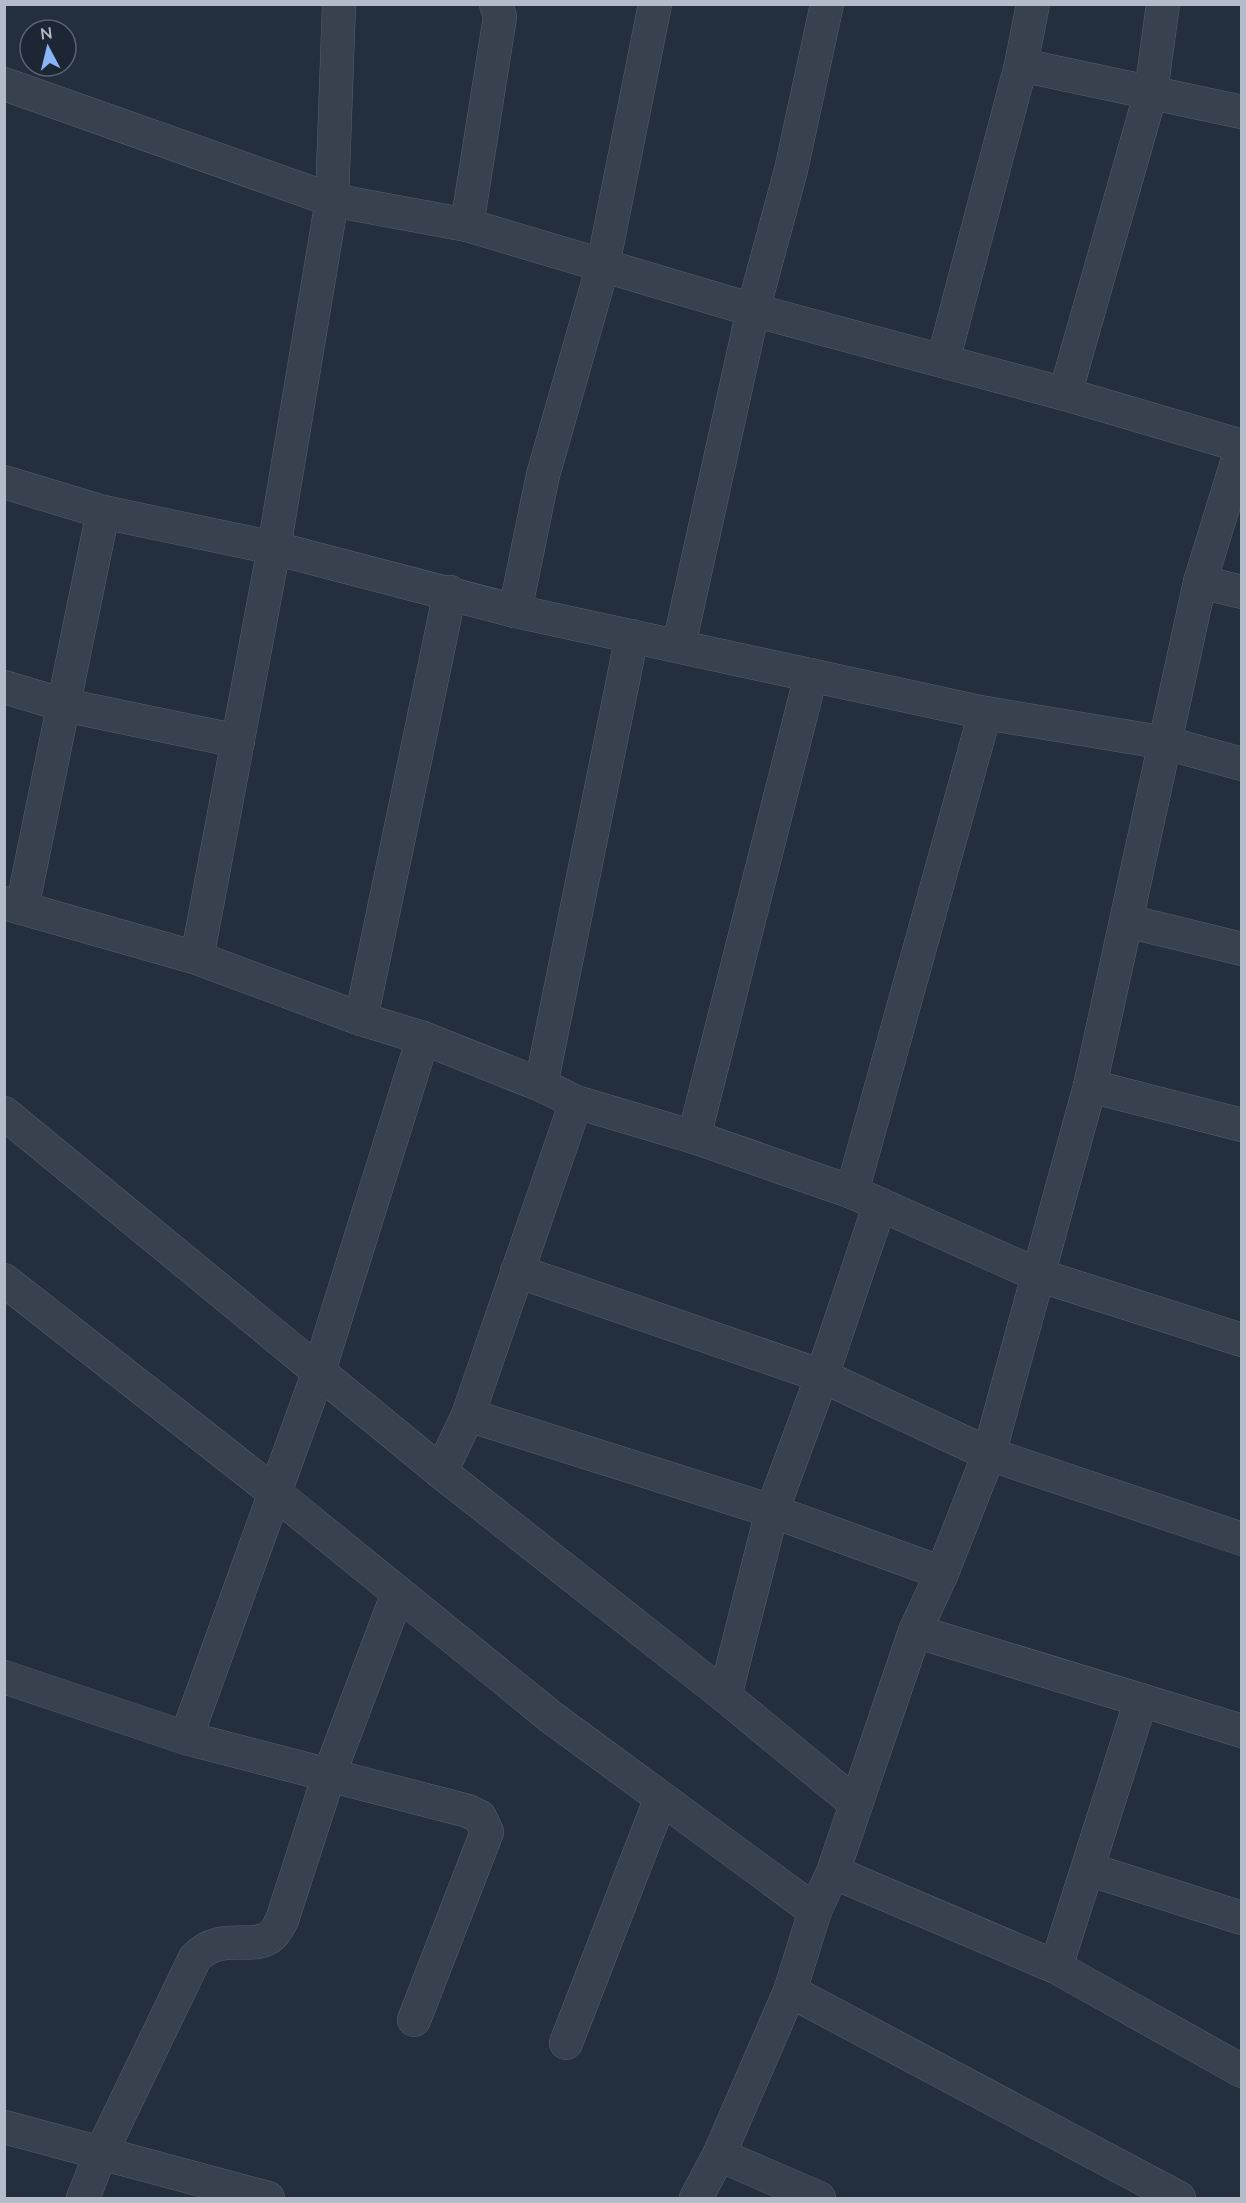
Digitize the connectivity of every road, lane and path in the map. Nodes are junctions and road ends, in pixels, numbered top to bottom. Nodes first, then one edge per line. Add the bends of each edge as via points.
1 (339, 4) edge
2 (496, 4) edge
3 (656, 4) edge
4 (827, 4) edge
5 (1033, 4) edge
6 (1163, 4) edge
7 (1021, 65) junction
8 (4, 84) edge
9 (1150, 92) junction
10 (1242, 112) edge
11 (332, 200) junction
12 (467, 225) junction
13 (603, 265) junction
14 (753, 310) junction
15 (943, 361) junction
16 (1065, 394) junction
17 (1242, 446) edge
18 (4, 482) edge
19 (103, 512) junction
20 (274, 548) junction
21 (1200, 582) junction
22 (450, 592) junction
23 (1242, 592) edge
24 (515, 611) junction
25 (632, 636) junction
26 (679, 645) junction
27 (811, 675) junction
28 (4, 687) edge
29 (64, 705) junction
30 (985, 713) junction
31 (237, 741) junction
32 (1166, 743) junction
33 (1242, 764) edge
34 (13, 906) edge
35 (1127, 921) junction
36 (1242, 949) edge
37 (196, 958) junction
38 (361, 1019) junction
39 (423, 1038) junction
40 (541, 1085) junction
41 (1090, 1086) junction
42 (576, 1102) junction
43 (4, 1113) edge
44 (1242, 1125) edge
45 (694, 1137) junction
46 (866, 1198) junction
47 (517, 1271) junction
48 (1038, 1275) junction
49 (4, 1280) edge
50 (1242, 1340) edge
51 (319, 1371) junction
52 (822, 1376) junction
53 (468, 1415) junction
54 (989, 1454) junction
55 (441, 1472) junction
56 (274, 1492) junction
57 (772, 1511) junction
58 (1242, 1539) edge
59 (942, 1573) junction
60 (398, 1593) junction
61 (915, 1631) junction
62 (4, 1677) edge
63 (724, 1696) junction
64 (1141, 1700) junction
65 (1242, 1731) edge
66 (186, 1738) junction
67 (329, 1775) junction
68 (661, 1798) junction
69 (856, 1804) junction
70 (1088, 1869) junction
71 (833, 1872) junction
72 (815, 1911) junction
73 (1242, 1918) edge
74 (1056, 1967) junction
75 (790, 1991) junction
76 (414, 2020) dead end
77 (566, 2043) dead end
78 (1242, 2071) edge
79 (4, 2127) edge
80 (102, 2154) junction
81 (719, 2155) junction
82 (83, 2199) edge
83 (268, 2199) edge
84 (696, 2199) edge
85 (819, 2199) edge
86 (1179, 2199) edge

1 - 11 street
2 - 12 street via 500,17
3 - 13 street
4 - 14 street via 791,170
5 - 7 street
6 - 9 street
7 - 9 street
7 - 15 street
8 - 11 street
9 - 10 street
9 - 16 street
11 - 12 street
11 - 20 street
12 - 13 street
13 - 14 street
13 - 24 street via 543,475
14 - 15 street
14 - 26 street
15 - 16 street
16 - 17 street
17 - 21 street
18 - 19 street
19 - 20 street
19 - 29 street
20 - 22 street
20 - 31 street
21 - 23 street
21 - 32 street
22 - 24 street
22 - 38 street
24 - 25 street
25 - 26 street
25 - 40 street
26 - 27 street
27 - 30 street
27 - 45 street
28 - 29 street
29 - 31 street
29 - 34 street
30 - 32 street
30 - 46 street
31 - 37 street
32 - 33 street
32 - 35 street
34 - 37 street
35 - 36 street
35 - 41 street
37 - 38 street
38 - 39 street
39 - 40 street
39 - 51 street
40 - 42 street
41 - 44 street
41 - 48 street
42 - 45 street
42 - 47 street
43 - 51 street
45 - 46 street
46 - 48 street
46 - 52 street
47 - 52 street
47 - 53 street
48 - 50 street
48 - 54 street
49 - 56 street
51 - 55 street
51 - 56 street
52 - 54 street
52 - 57 street
53 - 55 street
53 - 57 street
54 - 58 street
54 - 59 street
55 - 63 street
56 - 60 street
56 - 66 street
57 - 59 street
57 - 63 street
59 - 61 street
60 - 67 street
60 - 68 street via 551,1717
61 - 64 street
61 - 69 street
62 - 66 street
63 - 69 street
64 - 65 street
64 - 70 street
66 - 67 street
67 - 76 street via 468,1811 480,1817 487,1832
67 - 80 street via 282,1920 271,1937 258,1942 216,1943 195,1958
68 - 72 street
68 - 77 street
69 - 71 street
70 - 73 street
70 - 74 street
71 - 72 street
71 - 74 street
72 - 75 street
74 - 78 street
75 - 81 street
75 - 86 street
79 - 80 street
80 - 82 street
80 - 83 street
81 - 84 street
81 - 85 street

